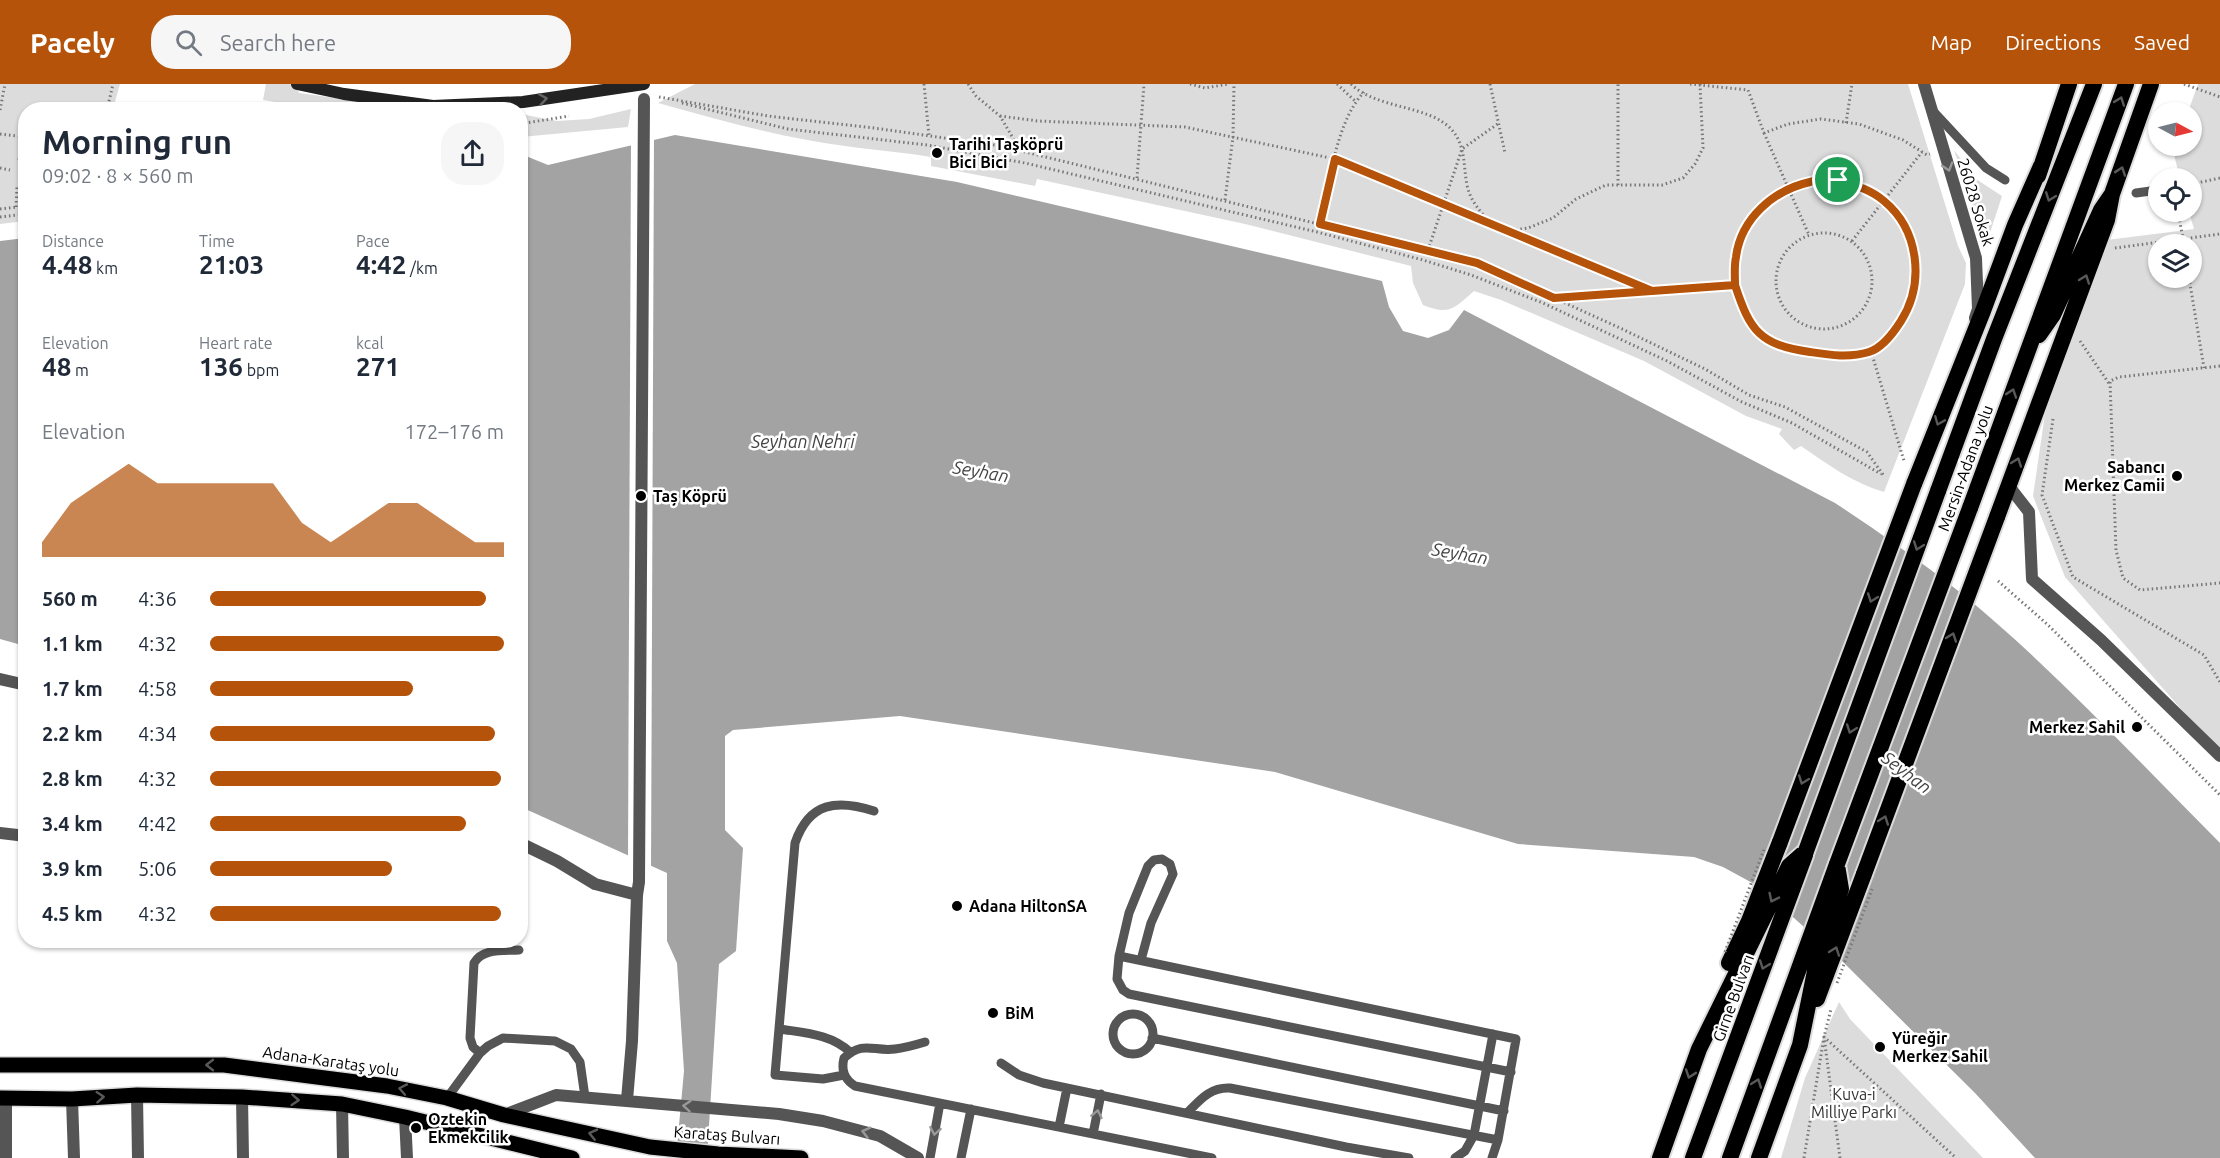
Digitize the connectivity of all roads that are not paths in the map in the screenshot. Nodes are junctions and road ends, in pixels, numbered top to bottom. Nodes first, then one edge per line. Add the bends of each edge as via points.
1 (297, 84) edge
2 (644, 84) edge
3 (1924, 84) edge
4 (2069, 84) edge
5 (2094, 84) edge
6 (2126, 84) edge
7 (2151, 84) edge
8 (403, 102) edge
9 (523, 102) edge
10 (643, 104) dead end
11 (1932, 111) junction
12 (2041, 165) junction
13 (2005, 180) dead end
14 (2148, 192) edge
15 (2112, 194) junction
16 (2136, 194) dead end
17 (1994, 339) junction
18 (2026, 352) junction
19 (1961, 367) junction
20 (2008, 485) junction
21 (0, 679) edge
22 (18, 683) edge
23 (2220, 756) edge
24 (874, 812) dead end
25 (0, 833) edge
26 (18, 835) edge
27 (528, 847) edge
28 (1806, 851) junction
29 (542, 854) junction
30 (528, 855) edge
31 (1837, 864) junction
32 (638, 888) junction
33 (519, 950) dead end
34 (1119, 956) junction
35 (1141, 960) junction
36 (780, 1029) junction
37 (1493, 1034) junction
38 (1152, 1038) junction
39 (925, 1042) dead end
40 (1800, 1045) junction
41 (1699, 1049) junction
42 (850, 1052) junction
43 (480, 1053) junction
44 (1001, 1063) dead end
45 (0, 1065) edge
46 (1487, 1067) junction
47 (1511, 1072) junction
48 (844, 1075) junction
49 (1067, 1088) junction
50 (1101, 1094) junction
51 (136, 1095) junction
52 (242, 1097) junction
53 (585, 1097) junction
54 (3, 1098) edge
55 (447, 1098) junction
56 (72, 1099) junction
57 (627, 1100) junction
58 (940, 1103) junction
59 (342, 1104) junction
60 (1480, 1106) junction
61 (971, 1109) junction
62 (1504, 1111) junction
63 (1187, 1113) junction
64 (504, 1114) junction
65 (405, 1117) junction
66 (1059, 1127) junction
67 (1093, 1134) junction
68 (1474, 1135) junction
69 (1498, 1140) junction
70 (1667, 1142) junction
71 (650, 1147) joint
72 (1761, 1153) edge
73 (6, 1158) edge
74 (74, 1158) edge
75 (138, 1158) edge
76 (243, 1158) edge
77 (343, 1158) edge
78 (407, 1158) edge
79 (572, 1158) edge
80 (801, 1158) edge
81 (918, 1158) edge
82 (930, 1158) edge
83 (961, 1158) edge
84 (1212, 1158) edge
85 (1409, 1158) edge
86 (1455, 1158) edge
87 (1492, 1158) edge
88 (1654, 1158) edge
89 (1660, 1158) edge
90 (1693, 1158) edge
91 (1730, 1158) edge

1 -> 8 main road
9 -> 2 main road
3 - 11 street, 26028 Sokak
4 - 12 highway
5 -> 17 highway, Mersin-Adana yolu
18 -> 6 highway, Mersin-Adana yolu
15 -> 7 highway
10 - 32 street
11 - 13 lane via 1986,168
11 -> 19 street, 26028 Sokak via 1976,258 1978,309
12 - 17 highway via 2025,229 2000,300
12 - 19 highway
14 - 16 lane
15 - 18 highway via 2053,315
20 -> 15 highway via 2107,220
17 -> 28 highway, Mersin-Adana yolu, bridge
31 -> 18 highway, Mersin-Adana yolu, bridge
19 -> 41 highway, bridge via 1749,921 1718,985
20 - 23 street via 2029,512 2032,579
40 -> 20 highway, bridge
21 - 22 street
24 - 36 lane via 855,805 825,807 809,816 798,832
25 - 26 street
27 - 29 street
28 -> 41 highway via 1789,866
28 -> 90 highway, Girne Bulvarı
29 - 30 street
29 - 32 street via 595,884
31 - 40 highway via 1841,889 1815,966
91 -> 31 highway
32 - 57 street
33 - 43 lane via 486,952 474,963 470,1038
34 - 35 lane
34 - 35 lane via 1129,913 1148,866 1162,859 1170,864 1173,874 1151,923
34 - 46 lane via 1117,979 1130,994
35 - 37 lane
36 - 42 lane via 828,1038
36 - 48 lane via 775,1074 823,1079
37 - 46 lane
37 - 47 lane via 1516,1039
38 - 38 lane via 1146,1049 1135,1054 1123,1053 1114,1044 1114,1025 1124,1016 1136,1015 1147,1020
38 - 60 lane
39 - 42 lane via 893,1050 864,1047
40 - 72 highway
41 -> 70 highway
42 - 48 lane via 844,1058
43 - 53 lane via 503,1038 563,1044 580,1062
43 - 55 lane
44 - 49 lane via 1019,1075
55 -> 45 main road, Adana-Karataş yolu via 387,1086 224,1065
46 - 47 lane
46 - 60 lane
47 - 62 lane
48 - 58 lane via 855,1086
49 - 50 lane
49 - 66 lane
50 - 63 lane
67 -> 50 lane
51 - 52 main road
56 -> 51 main road
51 - 75 street
52 -> 59 main road
52 - 76 street
53 - 57 street
53 - 64 street via 556,1095
54 - 56 main road
54 - 73 street
55 - 64 main road, Adana-Karataş yolu
56 - 74 street
81 -> 57 street via 880,1136 823,1121
58 - 61 lane
58 -> 82 lane
59 - 65 main road
59 - 77 street
60 - 62 lane
60 - 68 lane
61 - 66 lane
61 - 83 lane
62 - 69 lane
63 - 68 lane via 1214,1089 1230,1088
63 - 85 lane
71 -> 64 main road, Adana-Karataş yolu
65 - 78 street
65 - 79 main road
66 - 67 lane
67 - 84 lane
68 - 69 lane
68 - 86 lane via 1465,1151
69 - 87 lane
70 - 88 highway
70 - 89 highway
71 - 80 main road, Karataş Bulvarı

